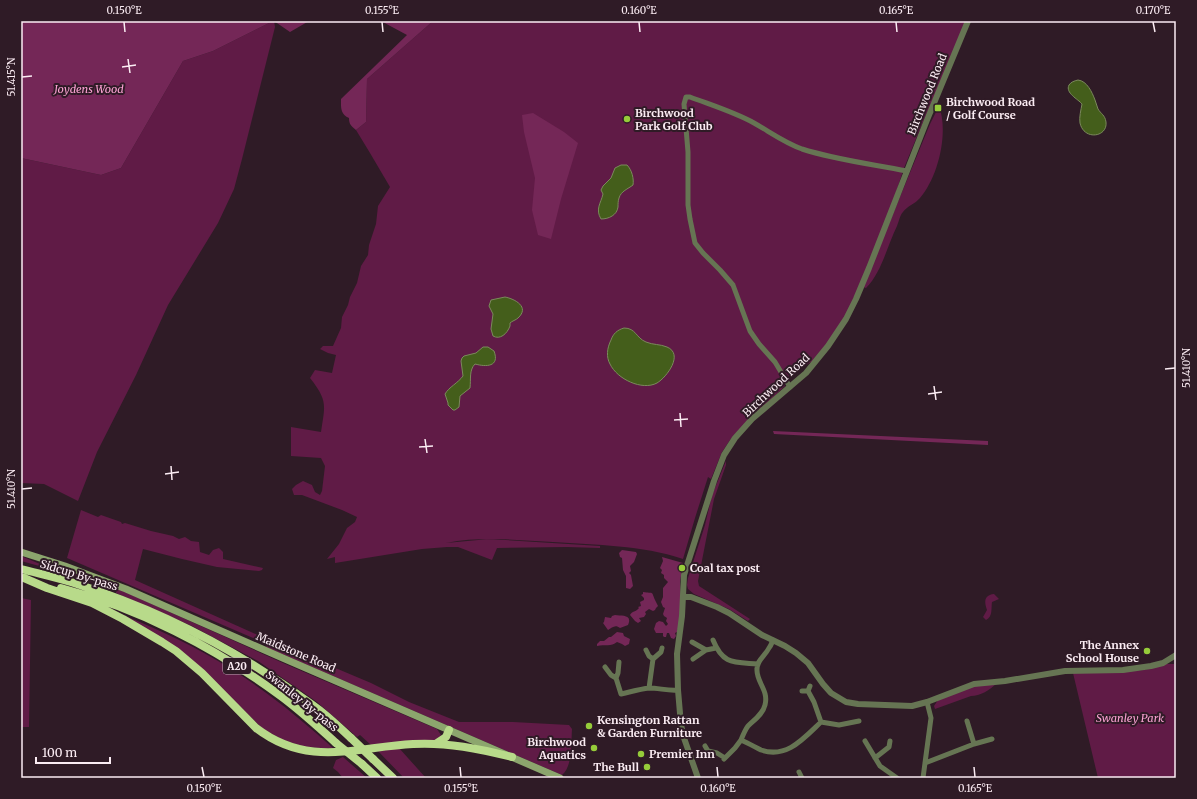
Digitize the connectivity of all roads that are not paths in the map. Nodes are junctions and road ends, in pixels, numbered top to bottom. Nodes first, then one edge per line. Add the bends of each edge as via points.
1 (968, 21) edge
2 (906, 171) junction
3 (790, 387) junction
4 (21, 552) edge
5 (21, 569) edge
6 (22, 578) edge
7 (684, 597) junction
8 (128, 606) junction
9 (713, 640) dead end
10 (773, 640) junction
11 (692, 642) dead end
12 (662, 648) dead end
13 (716, 648) junction
14 (646, 650) dead end
15 (706, 650) junction
16 (1175, 656) edge
17 (653, 659) junction
18 (693, 659) dead end
19 (619, 662) dead end
20 (758, 664) junction
21 (605, 666) dead end
22 (616, 678) junction
23 (649, 688) junction
24 (678, 690) junction
25 (802, 691) dead end
26 (927, 702) junction
27 (967, 721) dead end
28 (821, 722) junction
29 (859, 722) dead end
30 (449, 730) junction
31 (992, 739) dead end
32 (741, 740) junction
33 (890, 741) dead end
34 (865, 742) dead end
35 (437, 743) junction
36 (974, 744) junction
37 (705, 746) dead end
38 (512, 757) junction
39 (875, 758) junction
40 (924, 763) junction
41 (799, 772) dead end
42 (804, 777) edge
43 (377, 778) edge
44 (394, 778) edge
45 (560, 778) edge
46 (698, 778) edge
47 (898, 778) edge
48 (923, 778) edge

1 - 2 street, Birchwood Road
2 - 3 street, Birchwood Road via 869,268 846,319 819,358
2 - 3 street via 866,165 801,149 730,112 686,97 684,104 688,152 688,205 695,243 733,285 750,331 775,362
3 - 7 street, Birchwood Road via 752,419 724,455 687,563
4 - 30 main road, Maidstone Road via 126,589
5 - 8 highway, Sidcup By-pass / A20 via 76,583
6 - 8 highway, Sidcup By-pass / A20
6 - 35 highway, A20 via 92,603 167,645 202,673 256,728 283,744 307,751 333,752
7 - 10 street via 717,607
7 - 24 street, Birchwood Road via 677,654
8 - 43 highway, Swanley By-pass / A20, bridge via 243,670 279,695
8 - 44 highway, Swanley By-pass / A20, bridge via 180,625 255,665 315,707
9 - 13 street
10 - 20 street
10 - 26 street via 791,649 808,663 831,693 846,702 909,706
11 - 15 street
12 - 17 street
13 - 15 street
13 - 20 street via 729,661
14 - 17 street
15 - 18 street
16 - 26 street via 1163,663 1123,670 1065,671 1005,682 974,684
17 - 23 street
19 - 22 street
20 - 32 street via 757,673 766,694 765,707 747,728
21 - 22 street
22 - 23 street via 621,694
23 - 24 street
24 - 46 street, Birchwood Road via 682,732
25 - 28 street via 809,688
26 - 40 street via 932,718
27 - 36 street
28 - 29 street via 839,725
28 - 32 street via 799,743 784,751 762,750
30 - 35 highway via 446,737
30 - 38 main road, Maidstone Road
31 - 36 street
32 - 37 street via 725,758 708,751
33 - 39 street via 889,747
34 - 39 street
35 - 38 highway, A20 via 478,748
36 - 40 street
38 - 45 main road, Maidstone Road
39 - 47 street via 880,766
40 - 48 street
41 - 42 street

